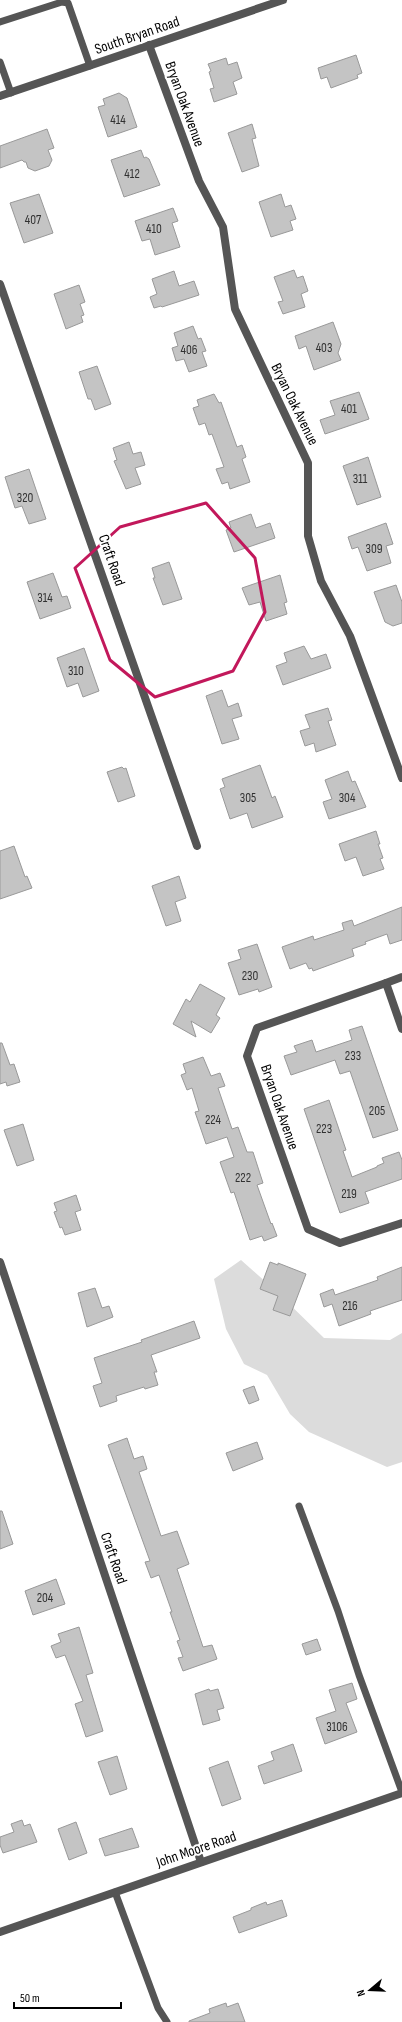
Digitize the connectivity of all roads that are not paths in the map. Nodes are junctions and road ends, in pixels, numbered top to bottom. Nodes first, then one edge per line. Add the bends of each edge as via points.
1 (283, 0) edge
2 (0, 22) edge
3 (149, 46) junction
4 (0, 62) edge
5 (90, 66) junction
6 (11, 93) junction
7 (0, 96) edge
8 (0, 284) edge
9 (402, 778) edge
10 (197, 846) dead end
11 (402, 977) edge
12 (386, 983) junction
13 (402, 1029) edge
14 (402, 1223) edge
15 (0, 1262) edge
16 (299, 1506) dead end
17 (402, 1793) edge
18 (201, 1862) junction
19 (115, 1892) junction
20 (0, 1932) edge
21 (167, 2022) edge

1 - 3 street, South Bryan Road
2 - 5 lane via 62,2 68,3
3 - 5 street, South Bryan Road
3 - 9 street, Bryan Oak Avenue via 199,181 223,227 235,308 308,464 308,536 321,581 350,636
4 - 6 lane
5 - 6 street, South Bryan Road
6 - 7 street, South Bryan Road
8 - 10 street, Craft Road
11 - 12 street, Bryan Oak Avenue
12 - 13 street
12 - 14 street, Bryan Oak Avenue via 257,1028 247,1056 308,1229 340,1243
15 - 18 street, Craft Road
16 - 17 lane
17 - 18 street, John Moore Road
18 - 19 street, John Moore Road
19 - 20 street, John Moore Road
19 - 21 lane via 158,2008

